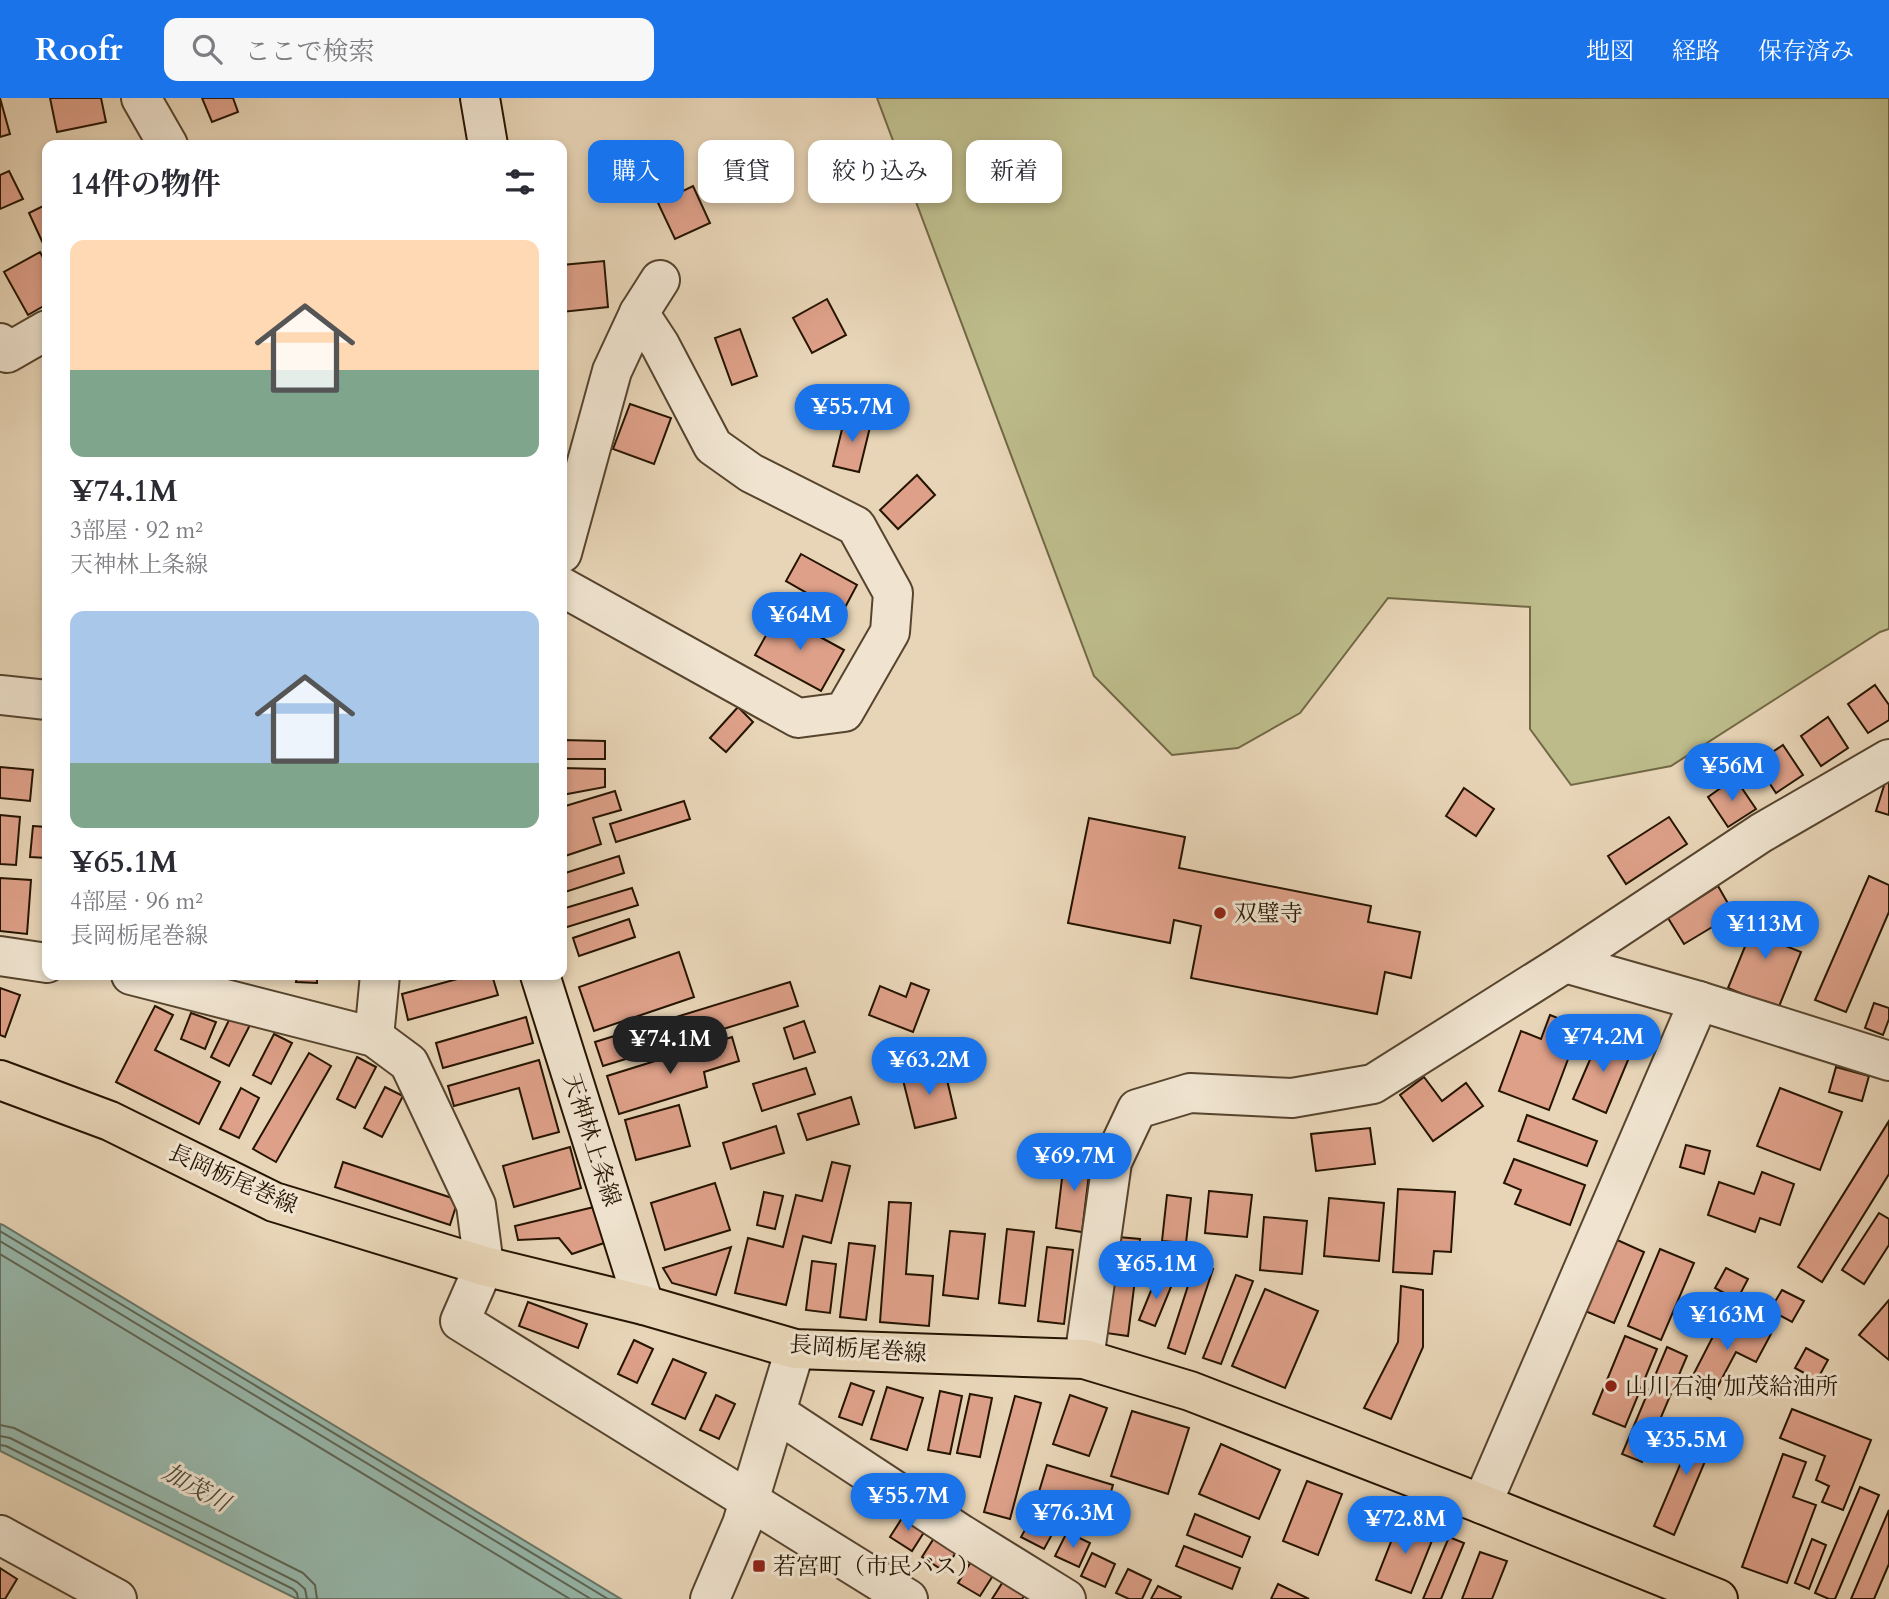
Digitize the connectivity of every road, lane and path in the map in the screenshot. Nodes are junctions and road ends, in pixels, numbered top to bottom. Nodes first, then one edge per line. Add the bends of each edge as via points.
1 (141, 98) edge
2 (480, 98) edge
3 (165, 140) edge
4 (487, 140) edge
5 (660, 280) dead end
6 (639, 313) junction
7 (42, 333) edge
8 (2, 359) edge
9 (567, 535) edge
10 (567, 590) edge
11 (0, 695) edge
12 (42, 699) edge
13 (1889, 759) edge
14 (0, 956) edge
15 (42, 962) edge
16 (1565, 963) junction
17 (151, 980) edge
18 (380, 980) edge
19 (542, 980) edge
20 (1699, 1001) junction
21 (374, 1037) junction
22 (1889, 1061) edge
23 (0, 1080) edge
24 (484, 1266) junction
25 (644, 1305) junction
26 (795, 1349) junction
27 (1084, 1359) junction
28 (777, 1413) junction
29 (1482, 1504) junction
30 (745, 1512) junction
31 (0, 1535) edge
32 (117, 1599) edge
33 (710, 1599) edge
34 (908, 1599) edge
35 (1066, 1599) edge
36 (1718, 1599) edge

1 - 3 street
2 - 4 street
5 - 6 street
6 - 9 street via 612,371
6 - 10 street via 713,446 751,473 856,526 893,593 890,632 844,712 799,718
7 - 8 street
11 - 12 street
13 - 16 street via 1761,833
14 - 15 street
16 - 20 street
16 - 27 street via 1373,1084 1293,1098 1190,1093 1137,1108 1112,1162
17 - 21 street
18 - 21 street
19 - 25 street, 天神林上条線
20 - 22 street
20 - 29 street
21 - 24 street via 409,1063 477,1205
23 - 24 main road, 長岡栃尾巻線 via 110,1121 274,1202
24 - 25 main road, 長岡栃尾巻線
24 - 30 street via 460,1321
25 - 26 main road, 長岡栃尾巻線
26 - 27 main road, 長岡栃尾巻線
26 - 28 street
27 - 29 main road, 長岡栃尾巻線 via 1190,1391
28 - 30 street
28 - 35 street
29 - 36 main road, 長岡栃尾巻線
30 - 33 street
30 - 34 street
31 - 32 street

